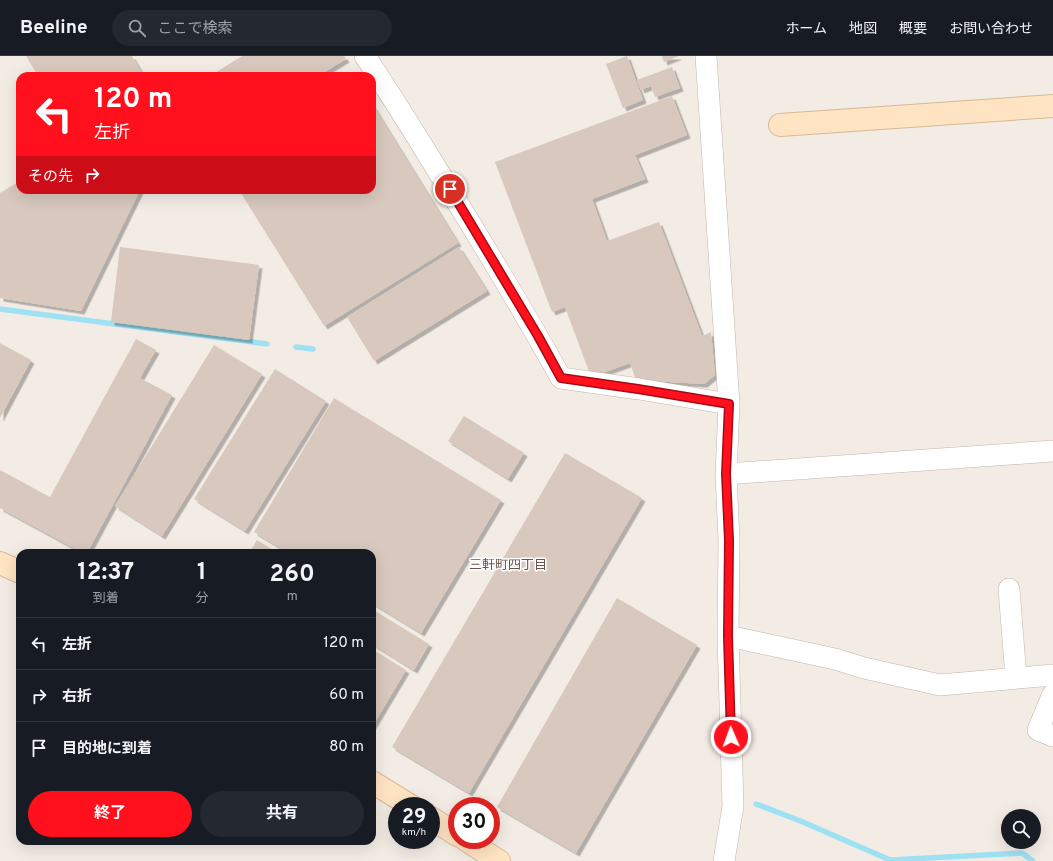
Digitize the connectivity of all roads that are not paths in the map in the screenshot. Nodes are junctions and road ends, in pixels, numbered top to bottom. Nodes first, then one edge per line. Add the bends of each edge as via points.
1 (365, 56) edge
2 (706, 56) edge
3 (376, 72) edge
4 (376, 72) edge
5 (1053, 106) edge
6 (780, 125) dead end
7 (729, 404) junction
8 (1053, 451) edge
9 (726, 474) junction
10 (0, 563) edge
11 (16, 570) edge
12 (1009, 589) dead end
13 (728, 636) junction
14 (1053, 675) edge
15 (1016, 678) junction
16 (1053, 694) edge
17 (1053, 736) edge
18 (376, 784) edge
19 (396, 797) edge
20 (480, 849) edge
21 (729, 858) edge
22 (499, 861) edge

1 - 3 street
2 - 7 street
4 - 7 street via 488,252 561,378
5 - 6 street
7 - 9 street
8 - 9 street
9 - 13 street via 729,540
10 - 11 street
12 - 15 street
13 - 15 street via 835,658 864,668 940,685
13 - 21 street via 732,806
14 - 15 street
16 - 17 street via 1038,730
18 - 19 street
20 - 22 street

